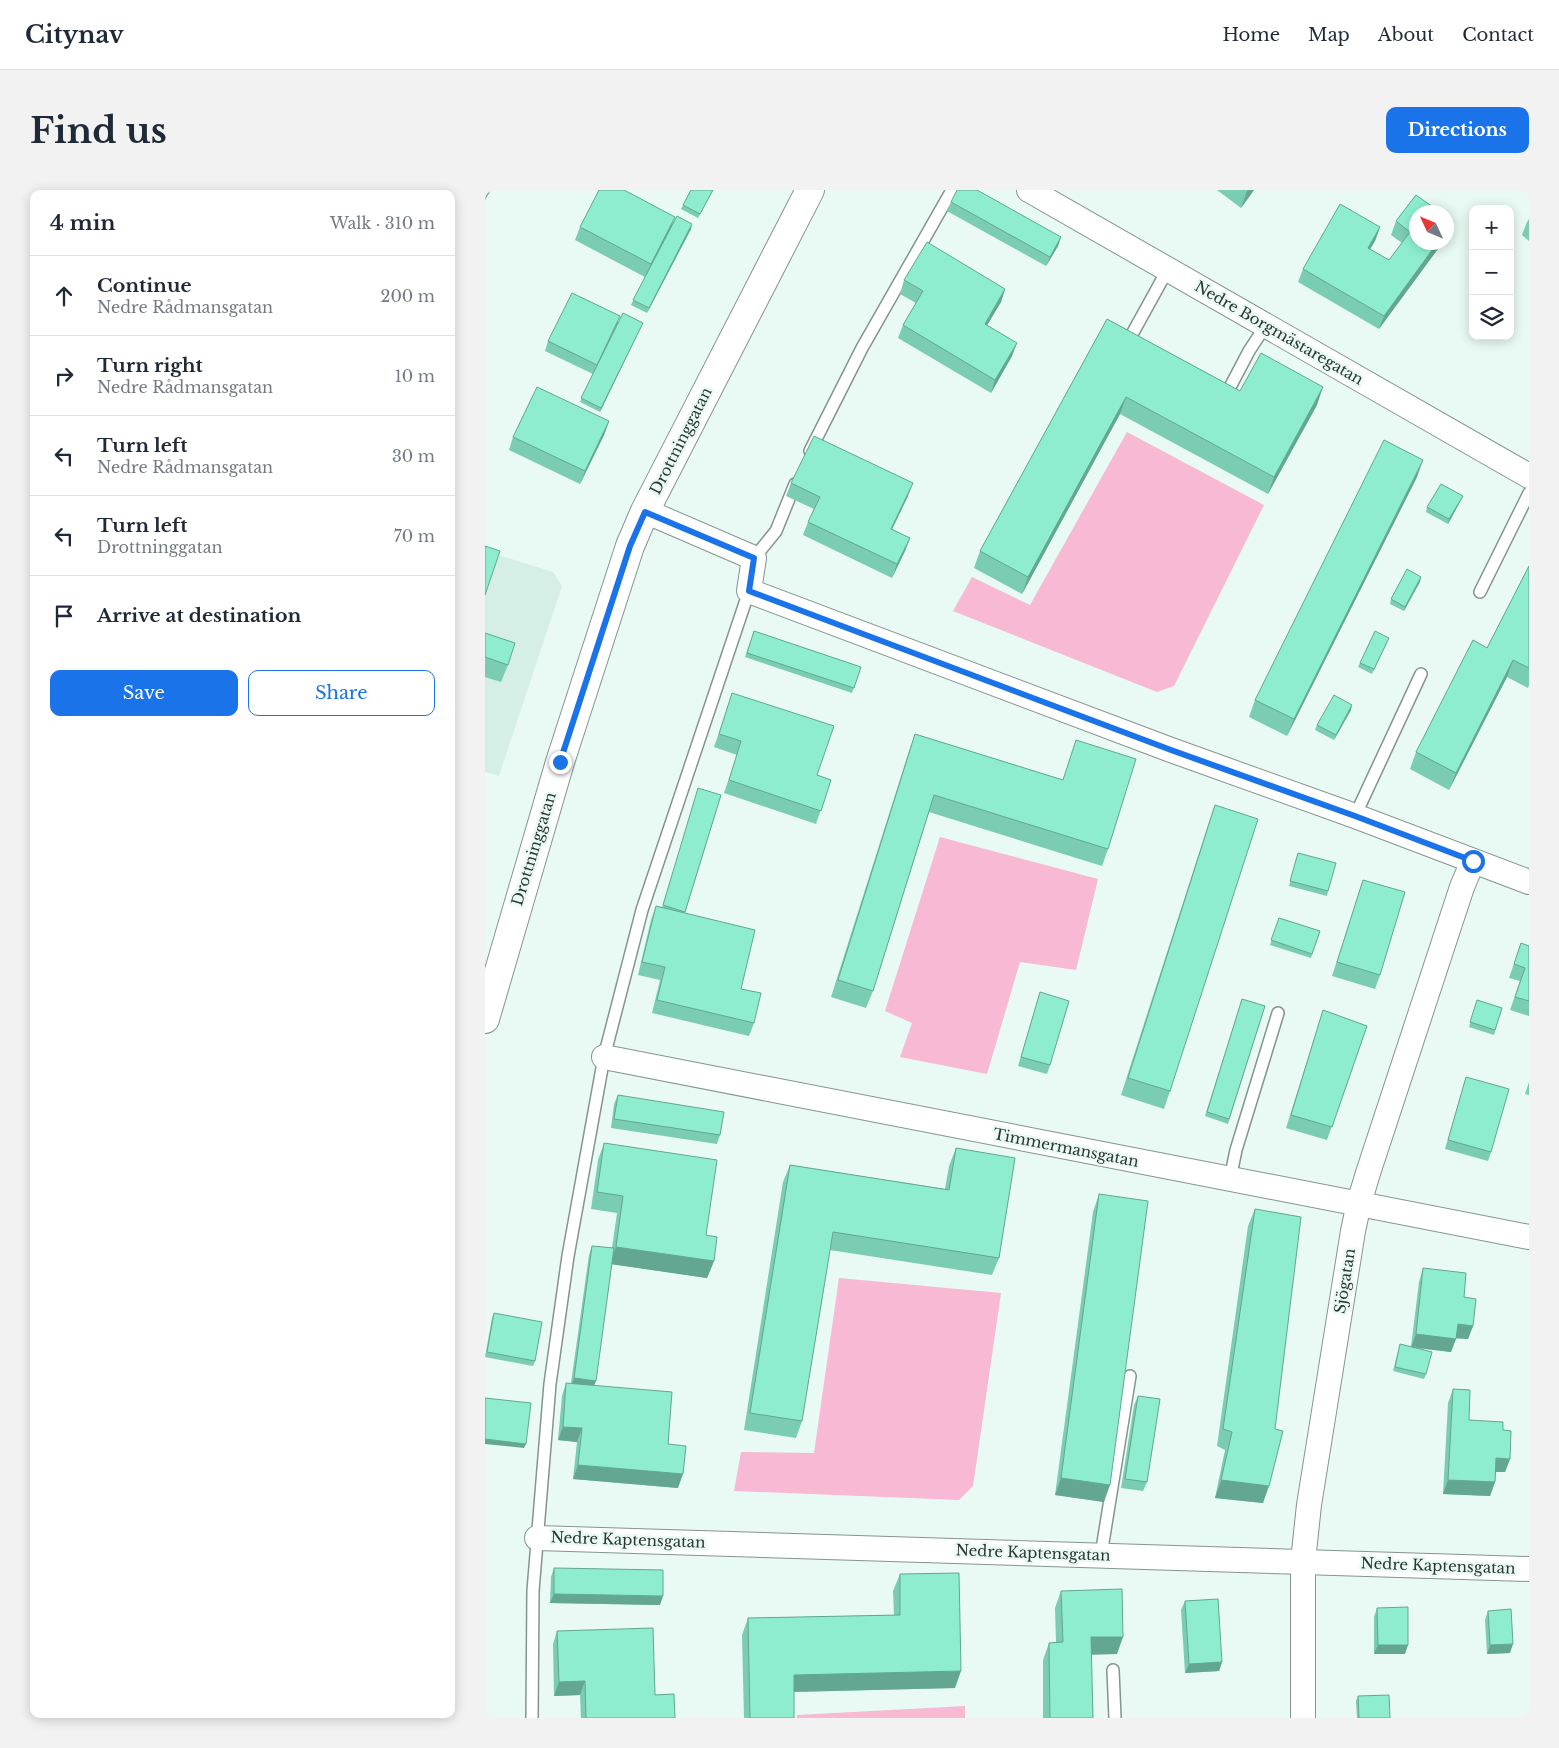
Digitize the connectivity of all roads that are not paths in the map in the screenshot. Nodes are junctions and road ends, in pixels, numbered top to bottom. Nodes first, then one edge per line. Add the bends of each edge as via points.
1 (810, 190) edge
2 (952, 190) edge
3 (1029, 190) edge
4 (1168, 269) junction
5 (1266, 325) junction
6 (1133, 352) edge
7 (1211, 391) edge
8 (805, 460) edge
9 (1529, 476) edge
10 (798, 478) edge
11 (1529, 493) edge
12 (645, 512) junction
13 (754, 558) junction
14 (749, 591) junction
15 (1480, 592) dead end
16 (1421, 674) dead end
17 (1355, 816) junction
18 (1473, 861) junction
19 (1529, 882) edge
20 (1278, 1013) dead end
21 (485, 1020) edge
22 (604, 1057) junction
23 (1230, 1179) junction
24 (1359, 1203) junction
25 (1529, 1237) edge
26 (1130, 1376) edge
27 (537, 1538) junction
28 (1101, 1555) junction
29 (1303, 1561) junction
30 (1529, 1569) edge
31 (1113, 1670) dead end
32 (532, 1718) edge
33 (1115, 1718) edge
34 (1303, 1718) edge

1 - 12 street, Drottninggatan
2 - 8 lane via 862,348
3 - 4 street, Nedre Borgmästaregatan
4 - 5 street, Nedre Borgmästaregatan
4 - 6 lane via 1125,348
5 - 7 lane via 1228,391 1220,396
5 - 9 street, Nedre Borgmästaregatan
10 - 13 lane via 776,531
11 - 15 lane
12 - 13 street
12 - 21 street, Drottninggatan via 630,546 560,762
13 - 14 street
14 - 17 street
14 - 22 lane via 642,910
16 - 17 lane
17 - 18 street
18 - 19 street
18 - 24 street, Sjögatan
20 - 23 lane
22 - 23 street, Timmermansgatan
22 - 27 lane via 558,1325
23 - 24 street, Timmermansgatan
24 - 25 street, Timmermansgatan
24 - 29 street, Sjögatan via 1310,1496
26 - 28 lane
27 - 28 street, Nedre Kaptensgatan
27 - 32 lane via 531,1654
28 - 29 street, Nedre Kaptensgatan
29 - 30 street, Nedre Kaptensgatan
29 - 34 street, Sjögatan
31 - 33 lane

